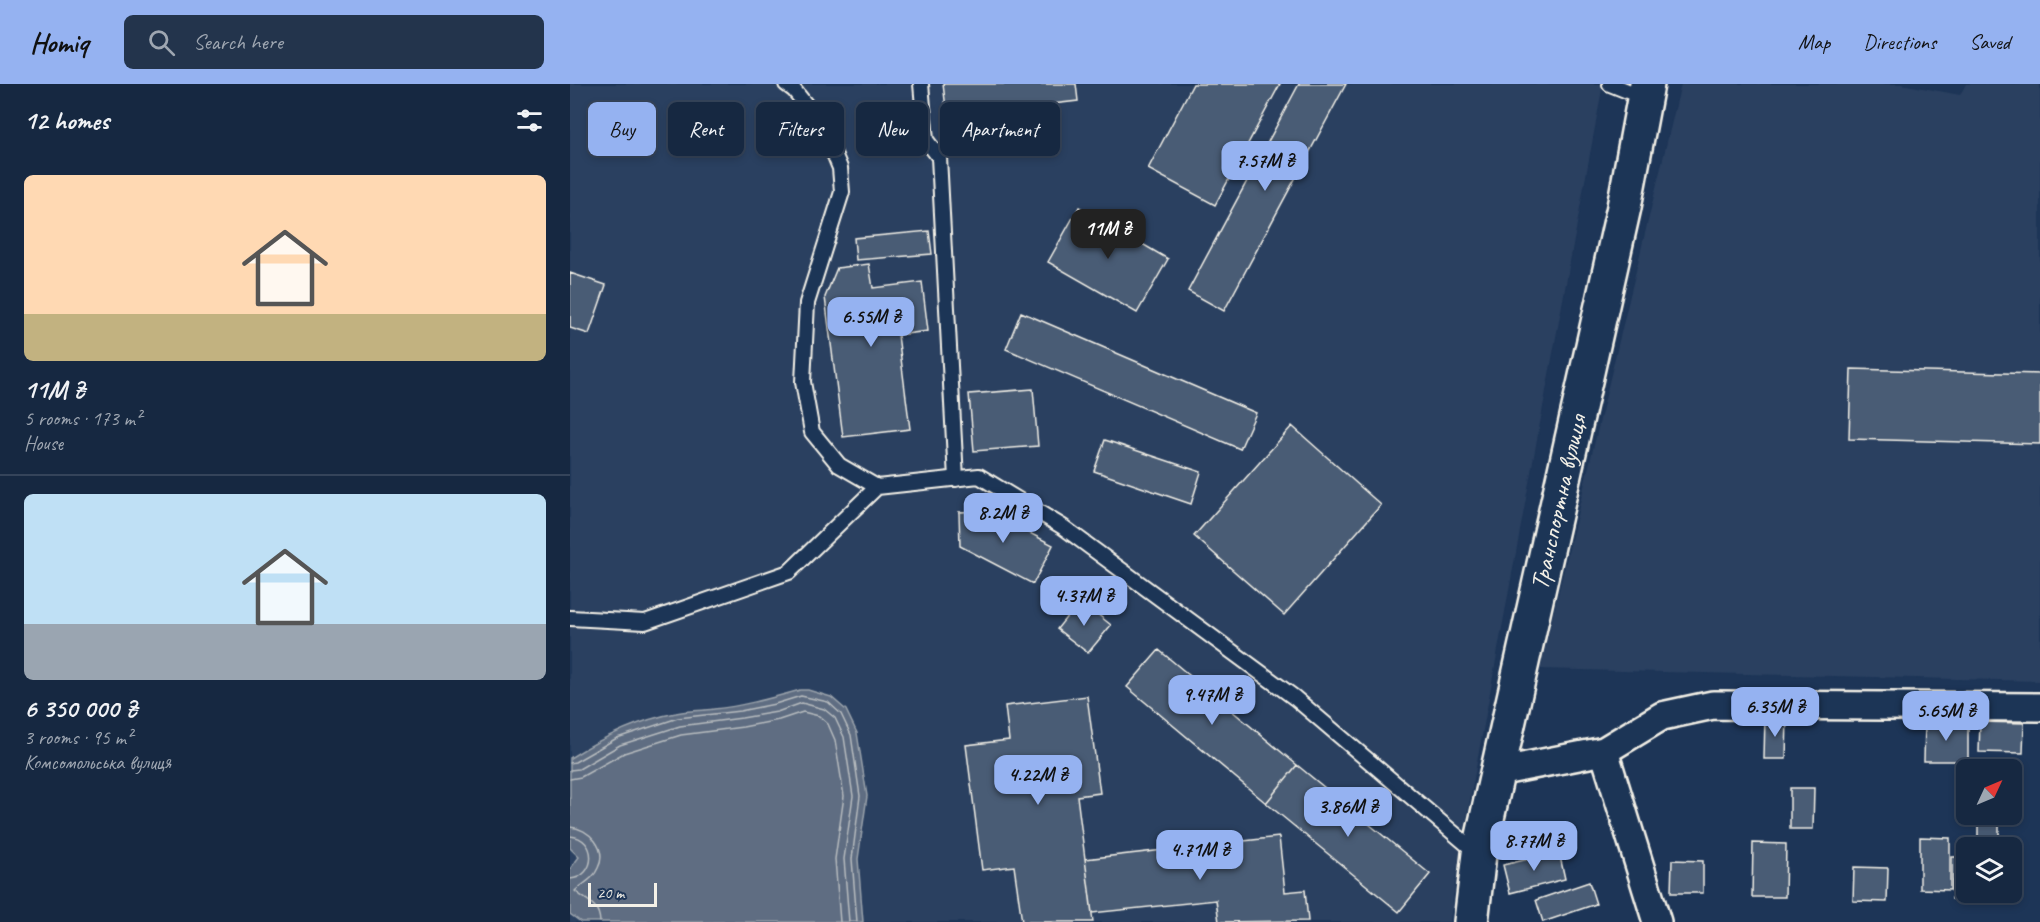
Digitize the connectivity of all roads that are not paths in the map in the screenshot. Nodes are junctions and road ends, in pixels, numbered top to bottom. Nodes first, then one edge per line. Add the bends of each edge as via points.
1 (786, 84) edge
2 (921, 84) edge
3 (1610, 84) edge
4 (1646, 91) edge
5 (956, 479) junction
6 (877, 488) junction
7 (570, 618) edge
8 (2040, 707) edge
9 (1604, 751) junction
10 (1497, 772) junction
11 (1479, 854) junction
12 (1471, 922) edge
13 (1657, 922) edge

1 - 6 lane via 822,124 840,168 842,192 807,303 803,382 812,432 839,465
2 - 5 lane via 926,140 939,157
3 - 4 lane
4 - 10 street, Транспортна вулиця via 1624,207
5 - 6 lane
5 - 11 lane via 979,476 1063,527 1295,698
6 - 7 lane via 789,572 645,622
8 - 9 street via 1713,705 1662,716
9 - 10 street
9 - 13 street
10 - 11 street, Транспортна вулиця
11 - 12 street, Транспортна вулиця

